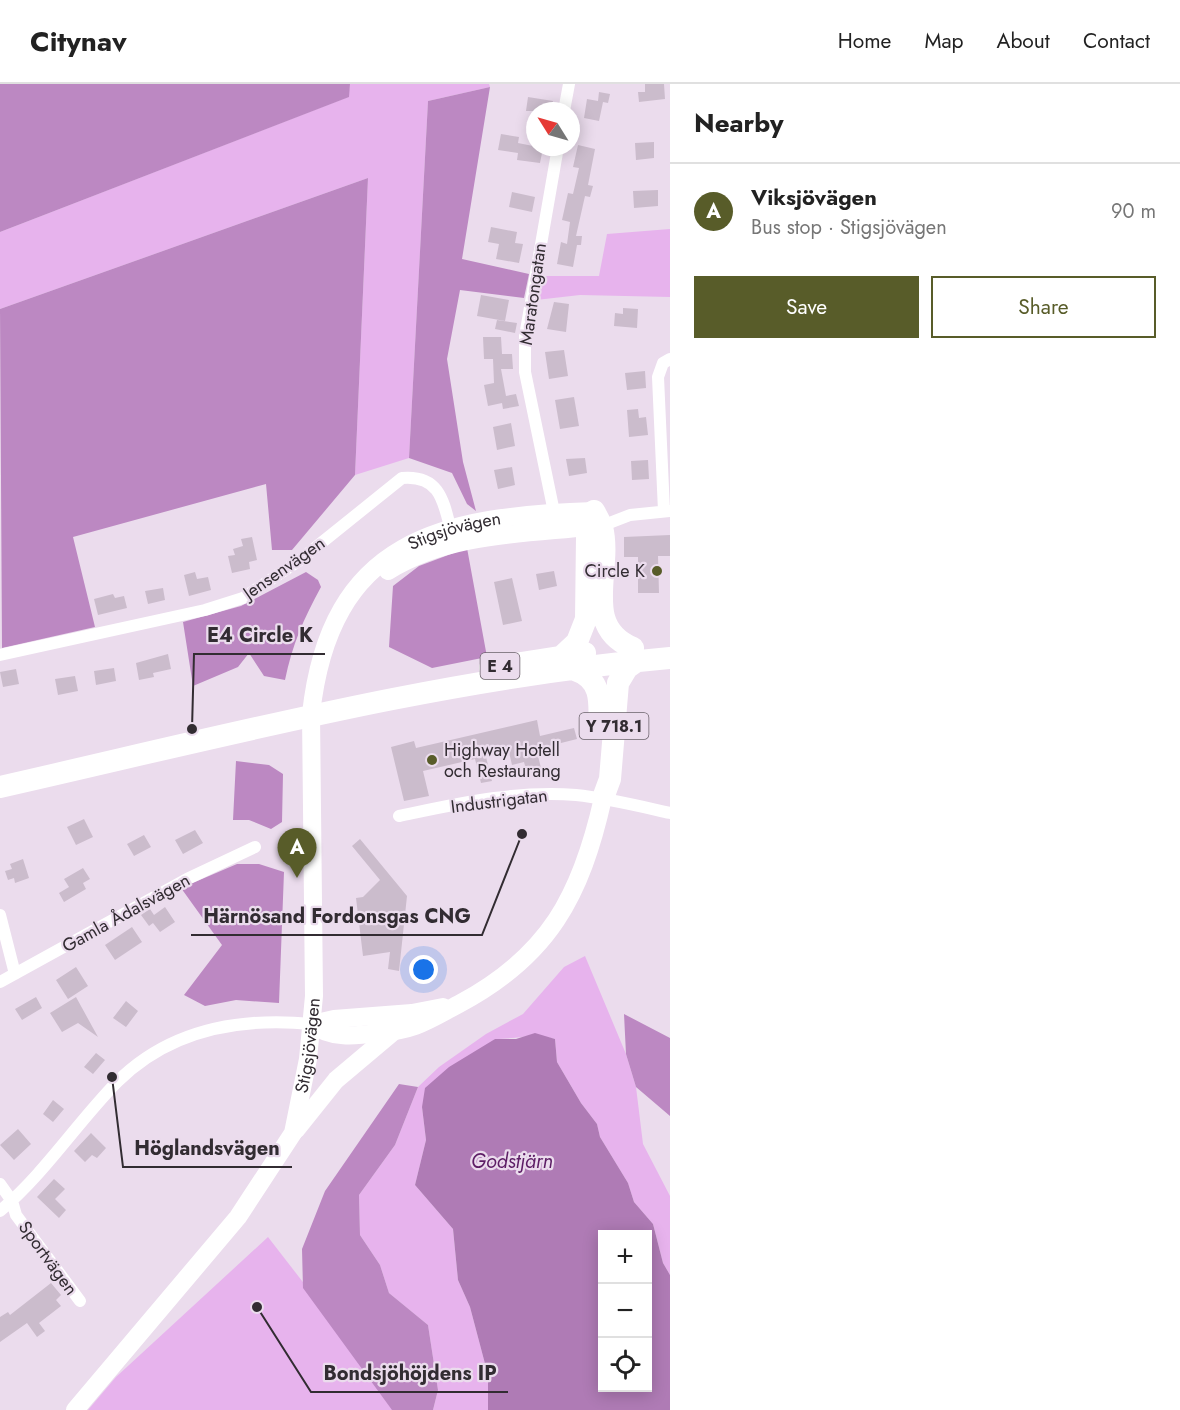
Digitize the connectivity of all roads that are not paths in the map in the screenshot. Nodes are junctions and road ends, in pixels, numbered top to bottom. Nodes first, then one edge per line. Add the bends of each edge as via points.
1 (569, 84) edge
2 (566, 102) edge
3 (556, 156) edge
4 (670, 359) edge
5 (667, 511) edge
6 (554, 512) junction
7 (630, 515) junction
8 (595, 522) junction
9 (450, 527) junction
10 (343, 609) junction
11 (670, 645) edge
12 (635, 654) junction
13 (0, 655) edge
14 (670, 658) edge
15 (569, 663) junction
16 (273, 718) junction
17 (0, 771) edge
18 (0, 787) edge
19 (603, 798) junction
20 (670, 813) edge
21 (399, 816) dead end
22 (255, 847) dead end
23 (0, 915) edge
24 (15, 974) junction
25 (0, 982) edge
26 (456, 1005) junction
27 (312, 1024) junction
28 (393, 1032) junction
29 (293, 1133) junction
30 (0, 1184) edge
31 (12, 1201) junction
32 (0, 1211) edge
33 (80, 1301) dead end
34 (75, 1410) edge

1 - 2 street
3 - 6 street, Maratongatan via 525,336 525,372
4 - 5 street via 663,363 658,377
5 - 7 street
6 - 8 main road, Stigsjövägen
6 - 9 main road, Stigsjövägen
7 - 8 street
7 - 8 street
8 - 10 main road, Stigsjövägen via 438,548 408,559 381,576
8 - 12 highway via 606,626
8 - 15 highway via 586,619
9 - 10 main road, Stigsjövägen via 402,548 376,567 354,589
9 - 13 street, Jensenvägen via 436,488 420,478 402,478 300,560 243,598 205,610
10 - 27 main road, Stigsjövägen via 319,662 311,714 315,922
11 - 12 highway, E 4
12 - 14 highway, E 4
12 - 15 highway, E 4
12 - 19 highway, Y 718.1 via 618,683 610,779
15 - 16 highway, E 4 via 404,682 333,705
15 - 19 highway, Y 718.1 via 590,678 600,699 597,781
16 - 17 highway, E 4
16 - 18 highway, E 4
19 - 20 street, Industrigatan
19 - 21 street, Industrigatan via 517,795
19 - 26 main road, Y 718.1 via 585,864 559,918 520,964 485,991
22 - 24 street, Gamla Ådalsvägen via 187,879
23 - 24 street
24 - 25 street, Gamla Ådalsvägen
26 - 27 main road, Y 718.1
26 - 28 main road, Y 718.1 via 426,1024
27 - 28 main road, Y 718.1 via 331,1034
27 - 29 main road, Stigsjövägen
27 - 31 street via 263,1021 220,1026 188,1035 159,1050 118,1081 44,1170
28 - 29 main road via 336,1080
29 - 34 main road, Stigsjövägen via 238,1217
30 - 31 street, Sportvägen
31 - 32 street
31 - 33 street, Sportvägen via 16,1215

